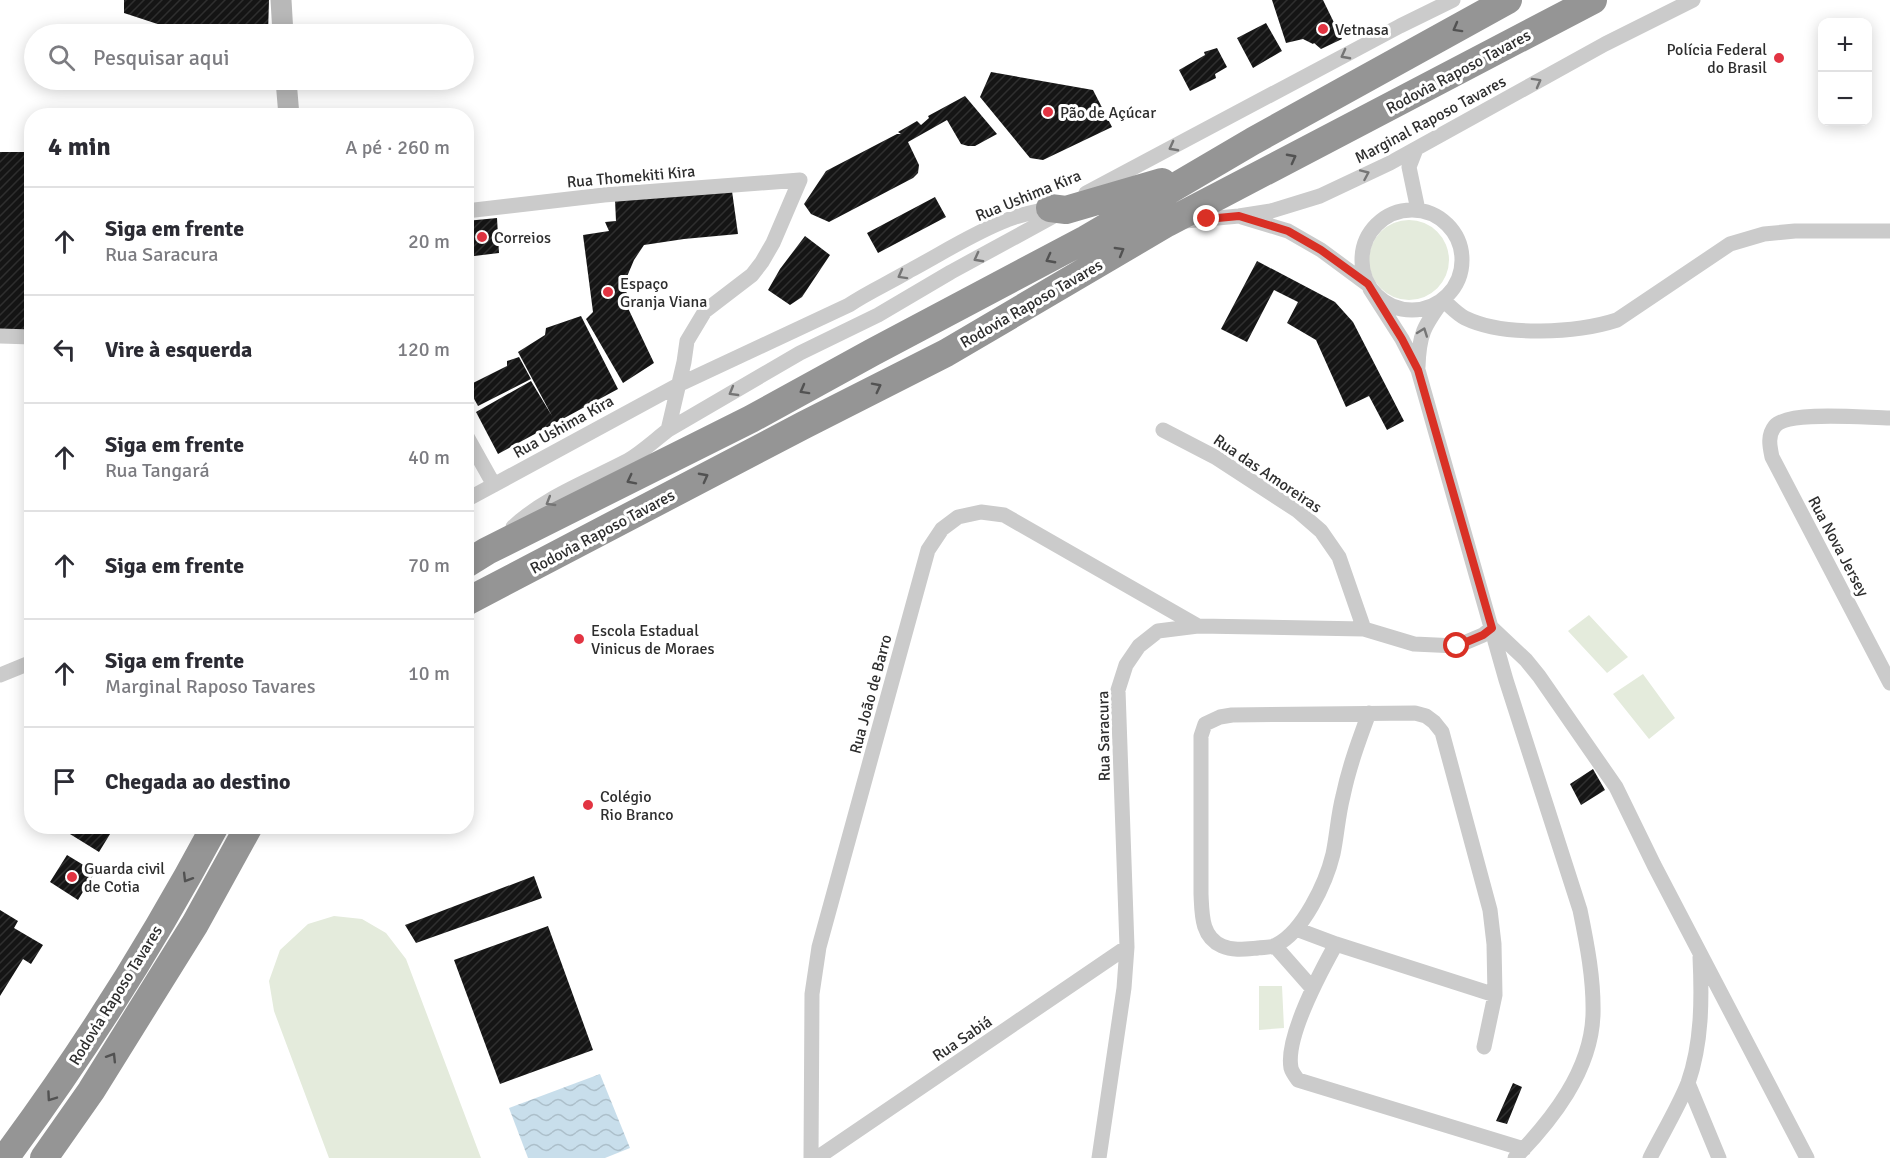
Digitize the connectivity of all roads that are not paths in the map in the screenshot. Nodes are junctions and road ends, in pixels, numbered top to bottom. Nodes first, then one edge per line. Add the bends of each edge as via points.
1 (281, 0) edge
2 (1453, 0) edge
3 (1508, 0) edge
4 (1593, 0) edge
5 (1693, 0) edge
6 (282, 24) edge
7 (287, 90) edge
8 (288, 108) edge
9 (1416, 149) junction
10 (1202, 171) junction
11 (1058, 209) junction
12 (474, 210) edge
13 (1418, 210) junction
14 (1239, 216) junction
15 (1167, 223) junction
16 (1890, 231) edge
17 (1369, 286) junction
18 (1443, 300) junction
19 (0, 336) edge
20 (24, 337) edge
21 (1418, 370) junction
22 (678, 385) junction
23 (1890, 418) edge
24 (668, 430) junction
25 (1163, 430) dead end
26 (474, 449) edge
27 (494, 485) junction
28 (474, 496) edge
29 (477, 558) edge
30 (494, 587) junction
31 (474, 598) edge
32 (474, 603) edge
33 (1198, 626) junction
34 (1492, 628) junction
35 (1365, 629) junction
36 (24, 665) edge
37 (0, 675) edge
38 (1890, 683) edge
39 (1369, 713) junction
40 (210, 834) edge
41 (244, 834) edge
42 (250, 834) edge
43 (233, 854) junction
44 (1296, 928) junction
45 (1336, 944) junction
46 (1275, 946) junction
47 (1127, 947) junction
48 (1700, 951) junction
49 (1312, 988) junction
50 (1495, 995) junction
51 (1484, 1047) dead end
52 (1688, 1083) junction
53 (1520, 1153) edge
54 (5, 1158) edge
55 (44, 1158) edge
56 (811, 1158) edge
57 (817, 1158) edge
58 (1099, 1158) edge
59 (1650, 1158) edge
60 (1719, 1158) edge
61 (1807, 1158) edge

1 - 6 main road
2 -> 11 street, Rua Ushima Kira
3 -> 10 highway, Rodovia Raposo Tavares
15 -> 4 highway, Rodovia Raposo Tavares
9 -> 5 street, Marginal Raposo Tavares
7 - 8 main road
9 - 13 street via 1409,166
14 -> 9 street, Marginal Raposo Tavares via 1320,196
10 - 11 highway
10 -> 29 highway, Rodovia Raposo Tavares via 1086,239 751,419
11 -> 22 street, Rua Ushima Kira via 1007,220 849,305
11 -> 24 street via 878,315 800,353
12 - 22 street, Rua Thomekiti Kira via 604,195 800,180 762,262 752,275 705,311 694,327 687,341
13 - 17 street via 1391,215 1370,232 1361,258
13 - 18 street via 1447,225 1457,238 1462,255 1461,272
14 - 15 street, Marginal Raposo Tavares
14 - 17 street via 1288,231
30 -> 15 highway, Rodovia Raposo Tavares via 946,353
16 - 18 street via 1795,231 1730,243 1617,320 1597,327 1507,329 1463,317
17 - 18 street via 1381,300 1396,308 1428,308
17 - 21 street
21 -> 18 street via 1420,336
19 - 20 street
21 - 34 street
22 - 24 street
22 - 27 street, Rua Ushima Kira
23 - 38 street, Rua Nova Jersey via 1795,417 1776,425 1769,444 1772,457
24 -> 29 street via 629,459 524,517
25 - 35 street, Rua das Amoreiras via 1215,457 1298,511 1321,531 1339,557
26 - 27 street
27 - 28 street, Rua Ushima Kira
30 - 31 highway, Rodovia Raposo Tavares
30 - 32 highway
33 - 35 street, Rua Saracura
33 - 47 street, Rua Saracura via 1158,631 1139,646 1126,665 1118,690
33 - 56 street, Rua João de Barro via 1004,515 981,512 958,517 942,529 928,550 819,947 812,994
34 - 35 street, Rua Saracura via 1457,646 1414,644
34 - 48 street via 1539,676 1616,787
34 - 53 street via 1580,910 1592,997 1587,1050 1573,1083 1553,1116
36 - 37 street
39 - 44 street via 1342,797 1332,856 1320,891
39 - 46 street via 1232,715 1205,724 1201,736 1201,894 1206,930 1211,939 1228,949
39 - 50 street via 1415,713 1426,716 1442,732 1490,910
40 -> 54 highway, Rodovia Raposo Tavares via 100,1022 50,1099
41 - 43 highway, Rodovia Raposo Tavares
42 - 43 highway
55 -> 43 highway, Rodovia Raposo Tavares via 128,1032
44 - 45 street
44 - 46 street
45 - 49 street
45 - 50 street
46 - 49 street
47 - 57 street, Rua Sabiá
47 - 58 street, Rua Saracura
48 - 52 street via 1701,1015
48 - 61 street
49 - 53 street via 1292,1043 1291,1068 1298,1080
50 - 51 street
52 - 59 street
52 - 60 street

